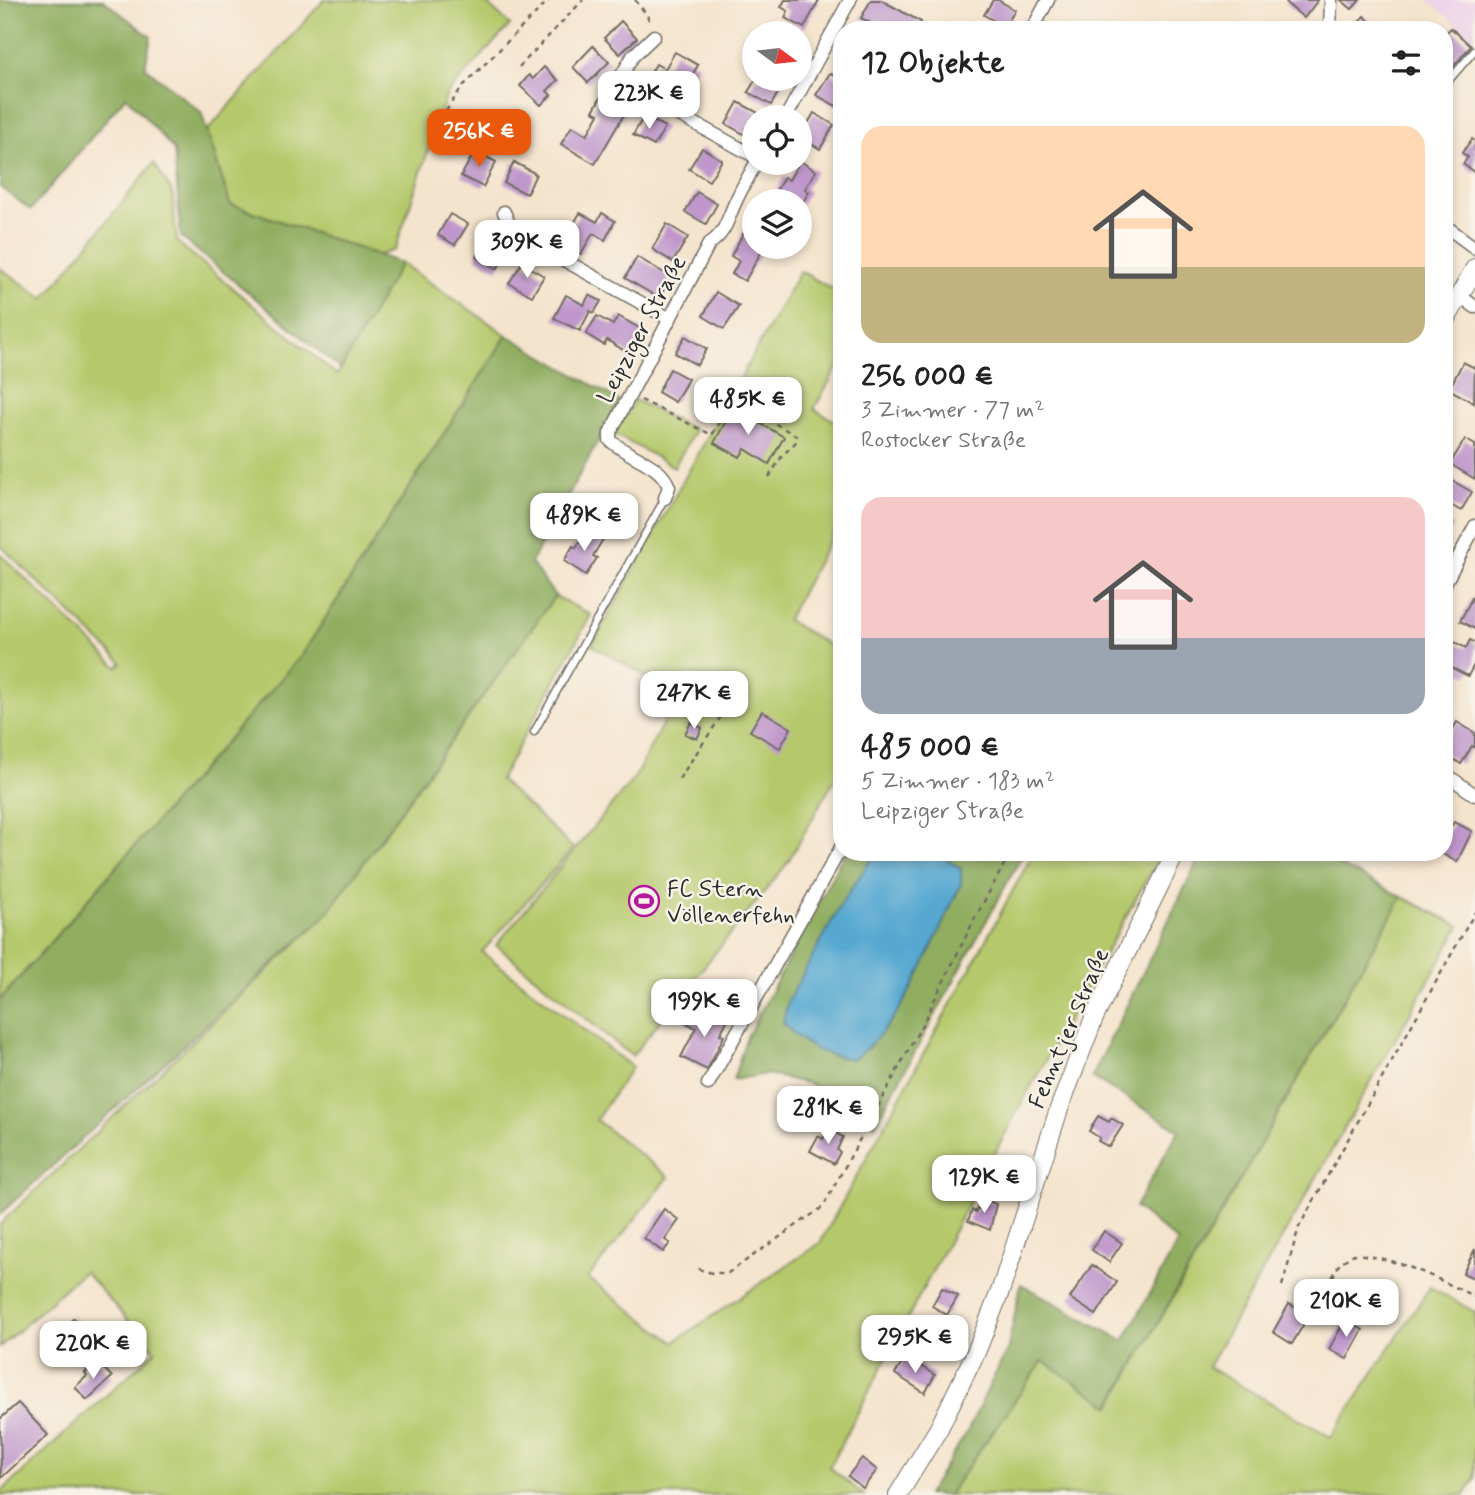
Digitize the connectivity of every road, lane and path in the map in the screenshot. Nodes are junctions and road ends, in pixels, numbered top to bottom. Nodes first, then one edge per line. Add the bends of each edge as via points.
1 (549, 0) edge
2 (583, 0) edge
3 (635, 0) edge
4 (1048, 0) edge
5 (1331, 0) edge
6 (848, 1) edge
7 (837, 21) edge
8 (1037, 21) edge
9 (1331, 21) edge
10 (833, 29) edge
11 (654, 36) joint
12 (1475, 50) edge
13 (519, 67) dead end
14 (1453, 76) edge
15 (792, 105) edge
16 (446, 111) dead end
17 (742, 149) edge
18 (750, 175) edge
19 (504, 212) dead end
20 (1453, 232) edge
21 (1475, 248) edge
22 (1475, 268) edge
23 (1459, 296) junction
24 (1453, 307) edge
25 (1475, 307) edge
26 (670, 319) junction
27 (630, 395) junction
28 (768, 477) dead end
29 (666, 498) joint
30 (1475, 526) edge
31 (1453, 568) edge
32 (726, 709) dead end
33 (534, 732) dead end
34 (678, 779) dead end
35 (1453, 779) edge
36 (1475, 795) edge
37 (834, 861) edge
38 (1006, 861) edge
39 (1172, 861) edge
40 (1475, 912) edge
41 (708, 1084) dead end
42 (698, 1269) dead end
43 (1282, 1286) dead end
44 (1323, 1295) dead end
45 (1475, 1297) edge
46 (898, 1495) edge

1 - 16 path via 462,87
2 - 13 path
3 - 11 path via 647,15
4 - 8 street
5 - 9 street
6 - 7 street
10 - 15 street
11 - 17 street via 623,73 641,94
12 - 14 lane
18 - 26 street, Leipziger Straße via 721,236 709,244
19 - 26 street via 512,231
20 - 21 street
22 - 23 street
23 - 24 street
23 - 25 street
26 - 27 street, Leipziger Straße
27 - 28 path via 712,435 733,399 799,439
27 - 29 street, Leipziger Straße via 610,440 661,473 669,487
29 - 33 lane
30 - 31 street
32 - 34 path
35 - 36 street
37 - 41 street
38 - 42 path via 822,1207 728,1273
39 - 46 street, Fehntjer Straße via 1094,1018 978,1350 939,1428
40 - 43 path via 1299,1227
44 - 45 path via 1340,1263 1354,1254 1392,1260

